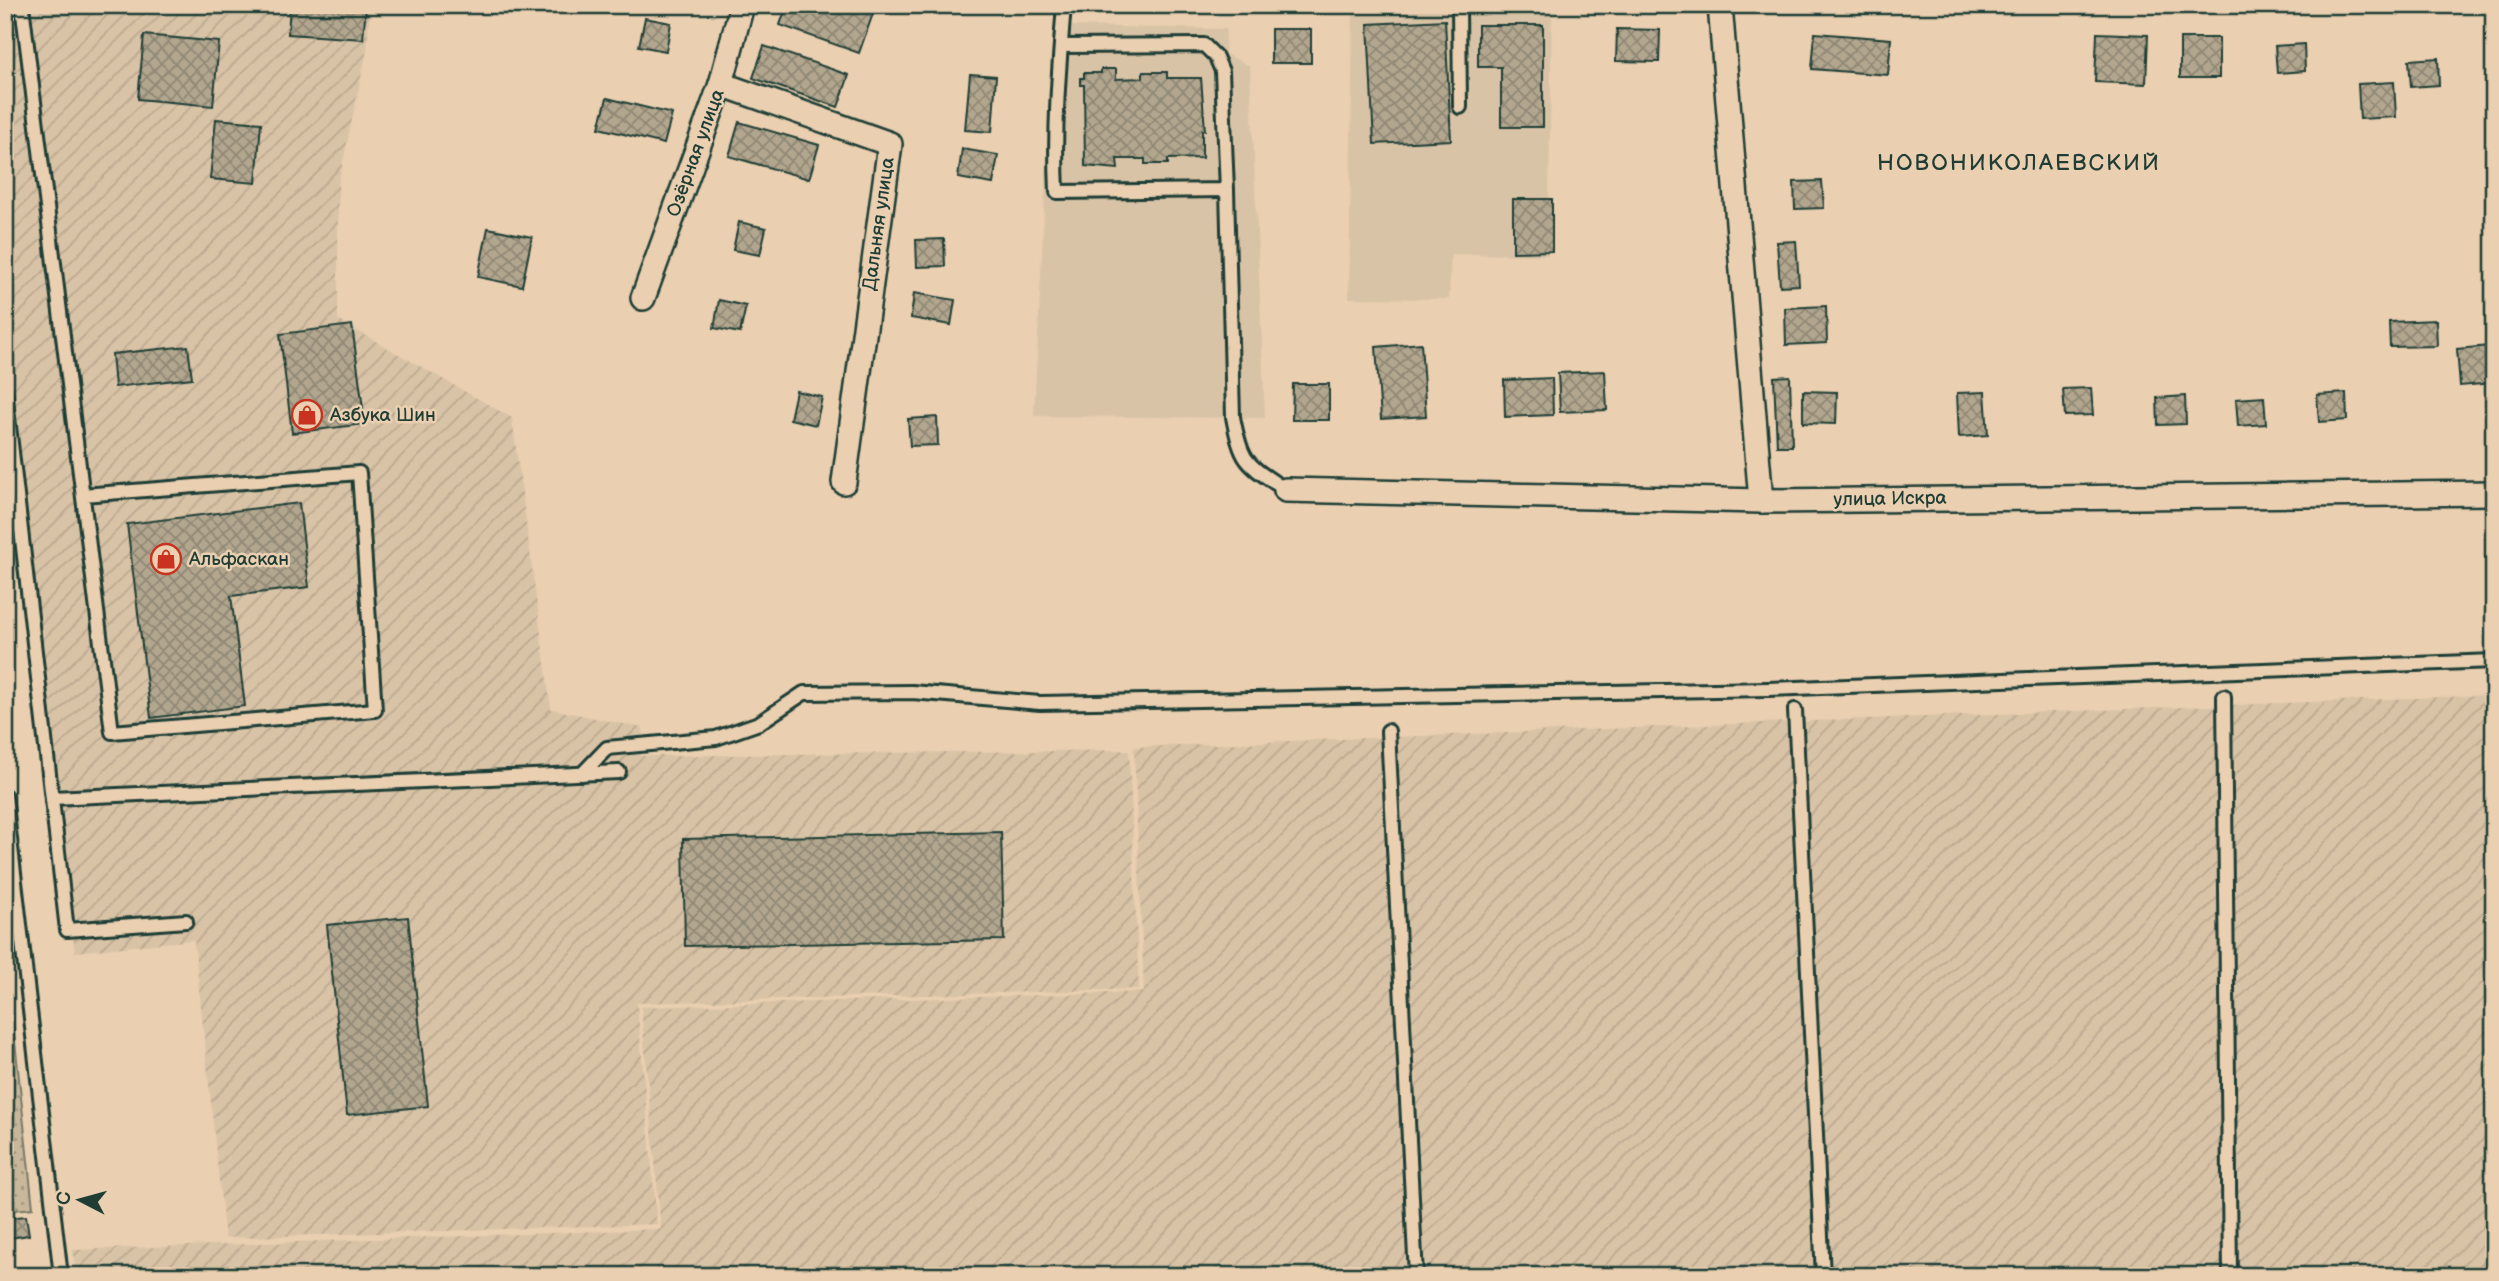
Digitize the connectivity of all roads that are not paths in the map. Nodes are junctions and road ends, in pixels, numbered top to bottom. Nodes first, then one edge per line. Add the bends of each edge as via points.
1 (22, 5) edge
2 (742, 5) edge
3 (1064, 5) edge
4 (1459, 5) edge
5 (1720, 5) edge
6 (1061, 46) junction
7 (721, 84) junction
8 (1461, 107) dead end
9 (1227, 190) junction
10 (643, 298) dead end
11 (5, 391) edge
12 (844, 482) dead end
13 (1286, 490) joint
14 (2494, 493) edge
15 (83, 495) junction
16 (1761, 501) junction
17 (2494, 661) edge
18 (2224, 696) dead end
19 (1795, 710) dead end
20 (1388, 731) dead end
21 (619, 772) dead end
22 (582, 774) junction
23 (5, 796) edge
24 (52, 797) junction
25 (186, 921) dead end
26 (61, 1276) edge
27 (1416, 1276) edge
28 (1823, 1276) edge
29 (2230, 1276) edge

1 - 15 lane
2 - 7 street, Озёрная улица
3 - 6 lane
4 - 8 lane
5 - 16 street
6 - 9 lane via 1204,45 1222,71
6 - 9 lane via 1054,136 1057,192
7 - 10 street, Озёрная улица
7 - 12 street, Дальняя улица via 890,144
9 - 13 lane via 1237,440 1254,469
11 - 24 lane
13 - 16 street, улица Искра
14 - 16 street, улица Искра
15 - 15 lane via 112,732 375,710 359,473
17 - 22 lane via 1768,689 1040,703 912,692 804,693 759,723 716,738 607,748
18 - 29 lane
19 - 28 lane
20 - 27 lane
21 - 22 lane
22 - 24 lane
23 - 26 lane
24 - 25 lane via 67,930

